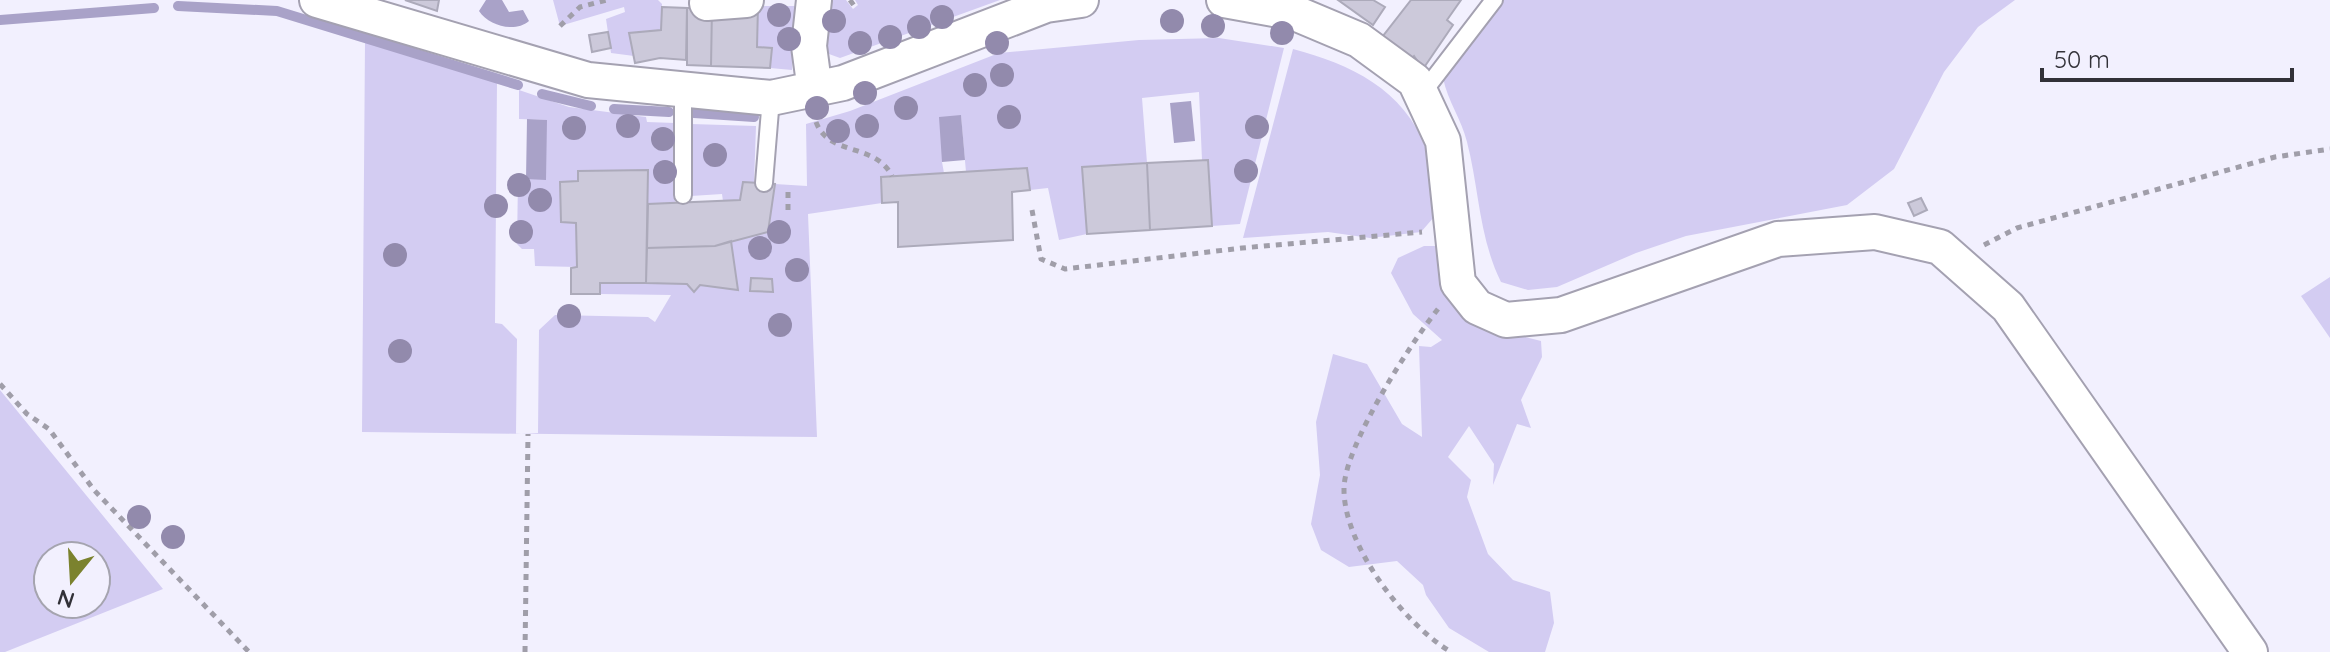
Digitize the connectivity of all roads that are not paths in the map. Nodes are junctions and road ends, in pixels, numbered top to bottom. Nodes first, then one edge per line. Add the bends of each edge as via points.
1 (317, 0) edge
2 (746, 0) edge
3 (814, 0) edge
4 (1081, 0) edge
5 (1224, 0) edge
6 (1494, 0) edge
7 (707, 3) dead end
8 (1022, 6) edge
9 (369, 8) edge
10 (683, 89) junction
11 (1421, 95) junction
12 (771, 98) junction
13 (816, 106) junction
14 (764, 183) dead end
15 (683, 195) dead end
16 (2250, 652) edge

1 - 9 street
2 - 7 street
3 - 13 street via 809,46
4 - 8 street
5 - 11 street via 1295,13 1359,40 1415,81
6 - 11 lane
8 - 13 street
9 - 10 street via 588,80
10 - 12 street
10 - 15 lane
11 - 16 street via 1443,141 1457,276 1477,307 1506,320 1561,315 1778,239 1875,232 1940,247 2008,307
12 - 13 street
12 - 14 lane

